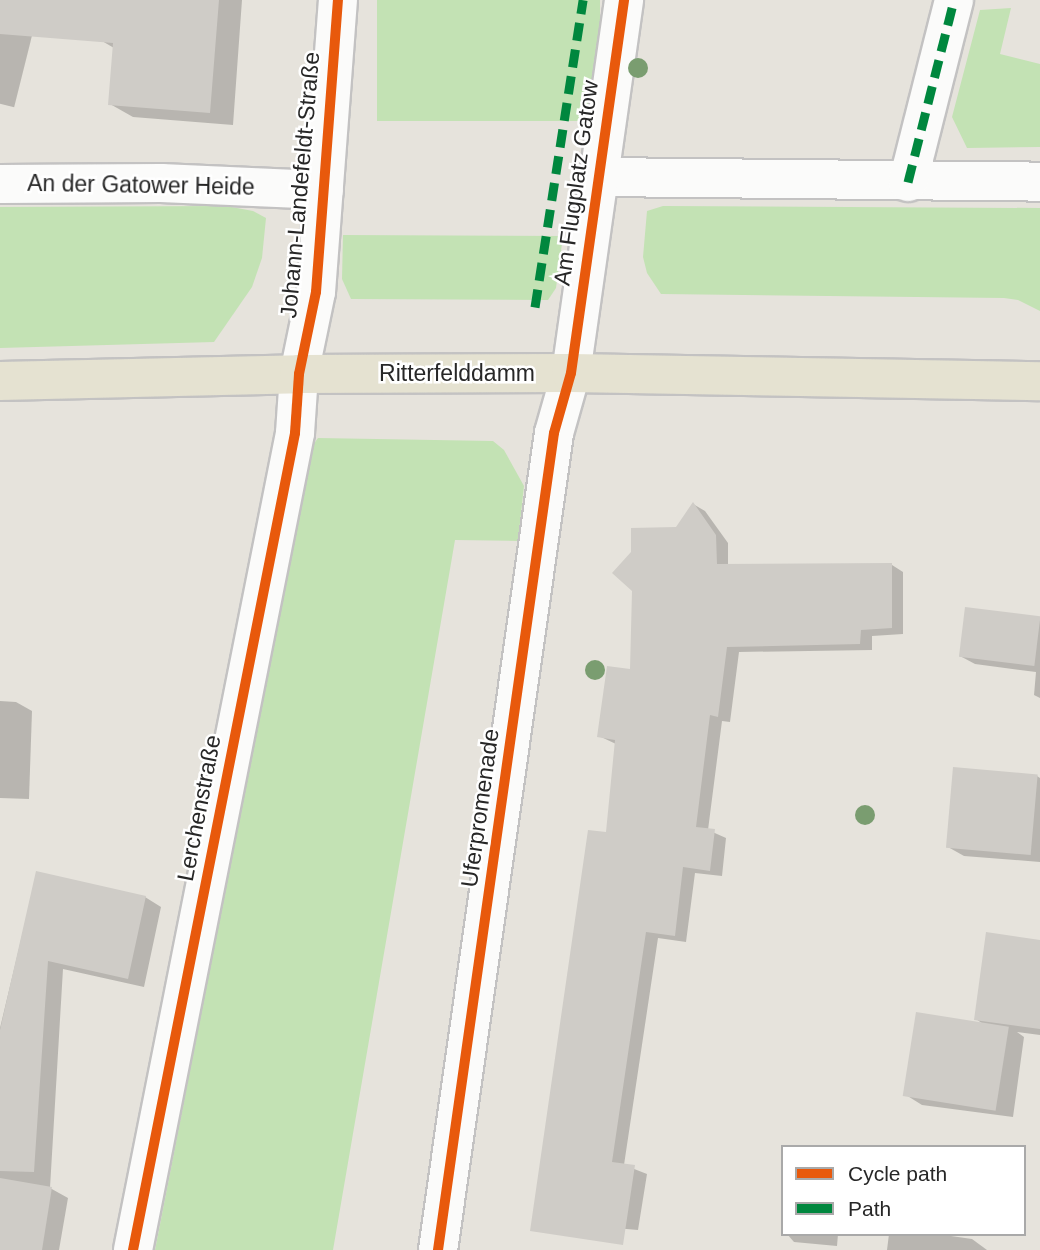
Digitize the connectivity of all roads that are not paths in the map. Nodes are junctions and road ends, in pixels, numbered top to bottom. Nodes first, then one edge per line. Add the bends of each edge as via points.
1 (338, 0) edge
2 (624, 0) edge
3 (954, 0) edge
4 (598, 177) junction
5 (908, 182) junction
6 (1040, 182) edge
7 (0, 184) edge
8 (324, 190) junction
9 (571, 373) junction
10 (299, 374) junction
11 (0, 381) edge
12 (1040, 381) edge
13 (133, 1250) edge
14 (438, 1250) edge

1 - 8 street, Johann-Landefeldt-Straße
2 - 4 street, Am Flugplatz Gatow
3 - 5 street
4 - 5 street
4 - 9 street, Am Flugplatz Gatow
5 - 6 street
7 - 8 street, An der Gatower Heide via 161,183
8 - 10 street, Johann-Landefeldt-Straße via 316,292
9 - 10 main road, Ritterfelddamm
9 - 12 main road, Ritterfelddamm
9 - 14 street, Uferpromenade via 554,433
10 - 11 main road, Ritterfelddamm
10 - 13 street, Lerchenstraße via 295,433

